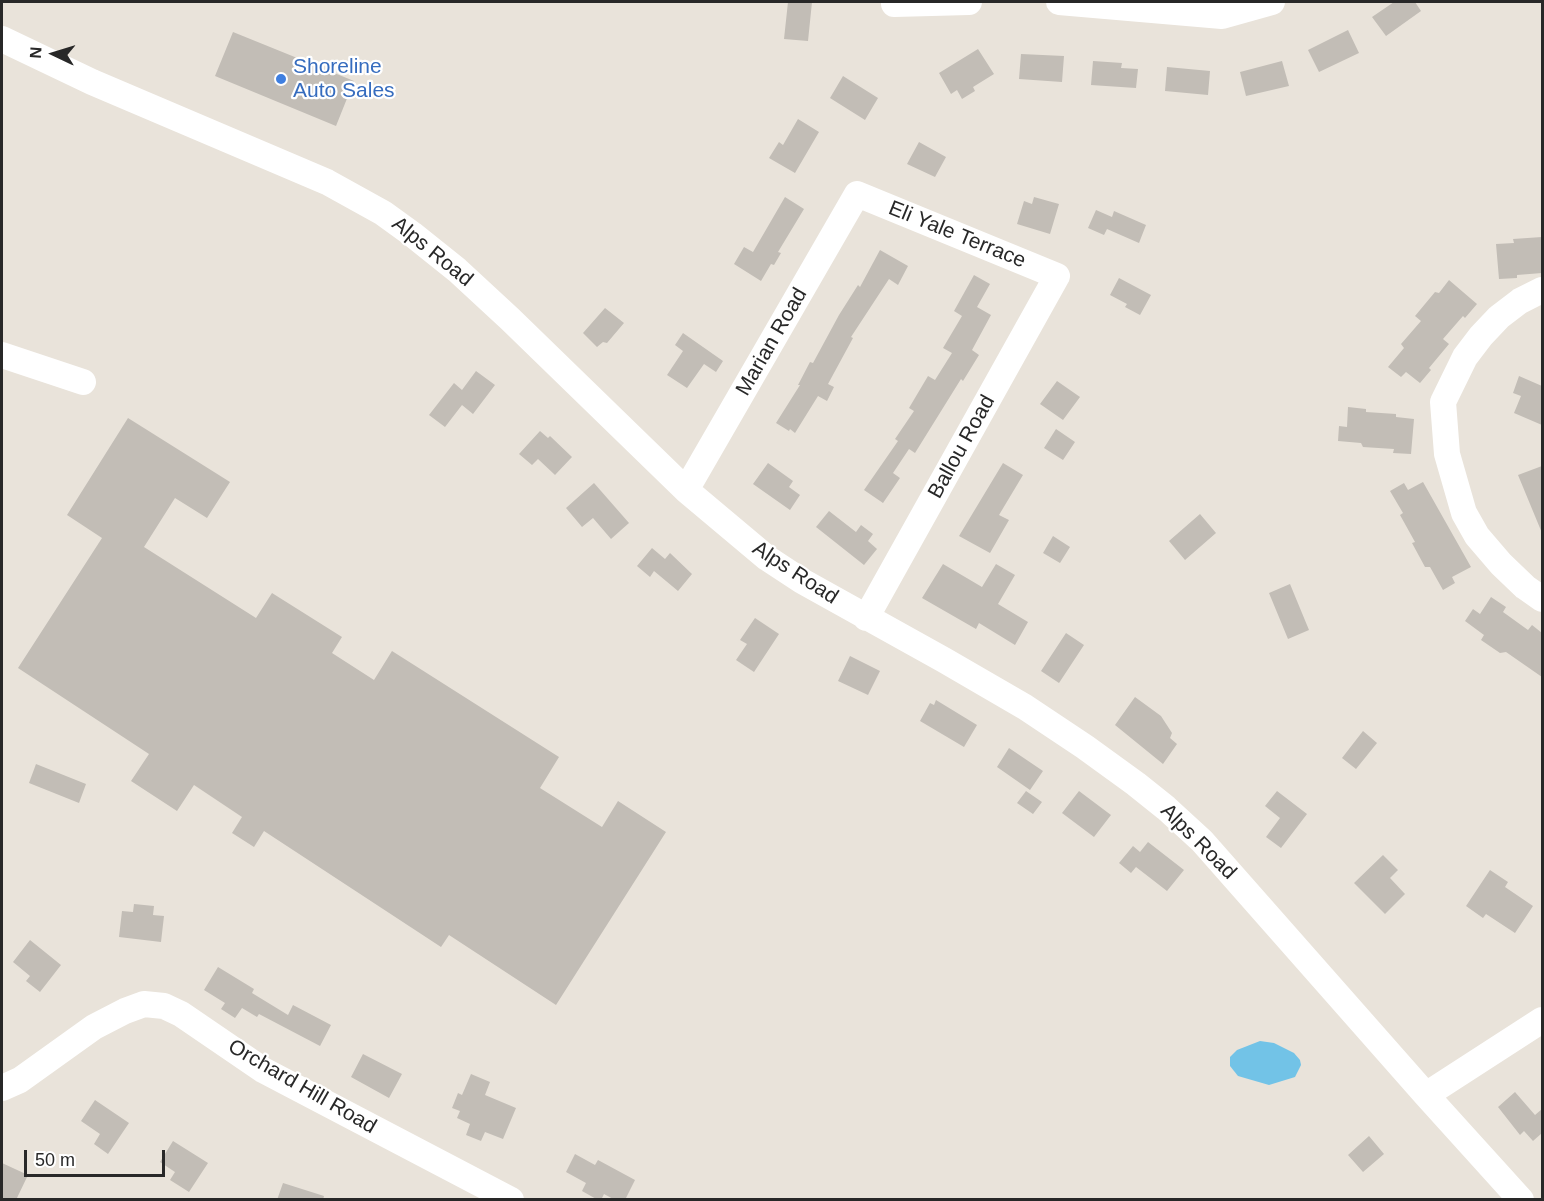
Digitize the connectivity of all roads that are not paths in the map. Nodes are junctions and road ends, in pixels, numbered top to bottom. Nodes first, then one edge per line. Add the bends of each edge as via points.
1 (969, 2) edge
2 (1059, 2) edge
3 (1272, 2) edge
4 (894, 4) dead end
5 (2, 39) edge
6 (857, 194) joint
7 (1057, 276) joint
8 (1542, 290) edge
9 (2, 355) edge
10 (83, 382) dead end
11 (686, 490) junction
12 (1542, 599) edge
13 (866, 618) junction
14 (1542, 1020) edge
15 (2, 1088) edge
16 (1426, 1095) junction
17 (511, 1200) edge
18 (1521, 1200) edge

1 - 4 street
2 - 3 street via 1222,16
5 - 11 street, Alps Road via 92,82 327,182 383,213 446,261 510,319
6 - 7 street, Eli Yale Terrace
6 - 11 street, Marian Road
7 - 13 street, Ballou Road
8 - 12 street via 1520,301 1481,336 1451,383 1443,412 1447,454 1464,513 1501,564
9 - 10 street
11 - 13 street, Alps Road via 767,558
13 - 16 street, Alps Road via 1025,707 1166,808 1202,841
14 - 16 street
15 - 17 street, Orchard Hill Road via 124,1011 144,1004 164,1006 263,1070
16 - 18 street, Alps Road

